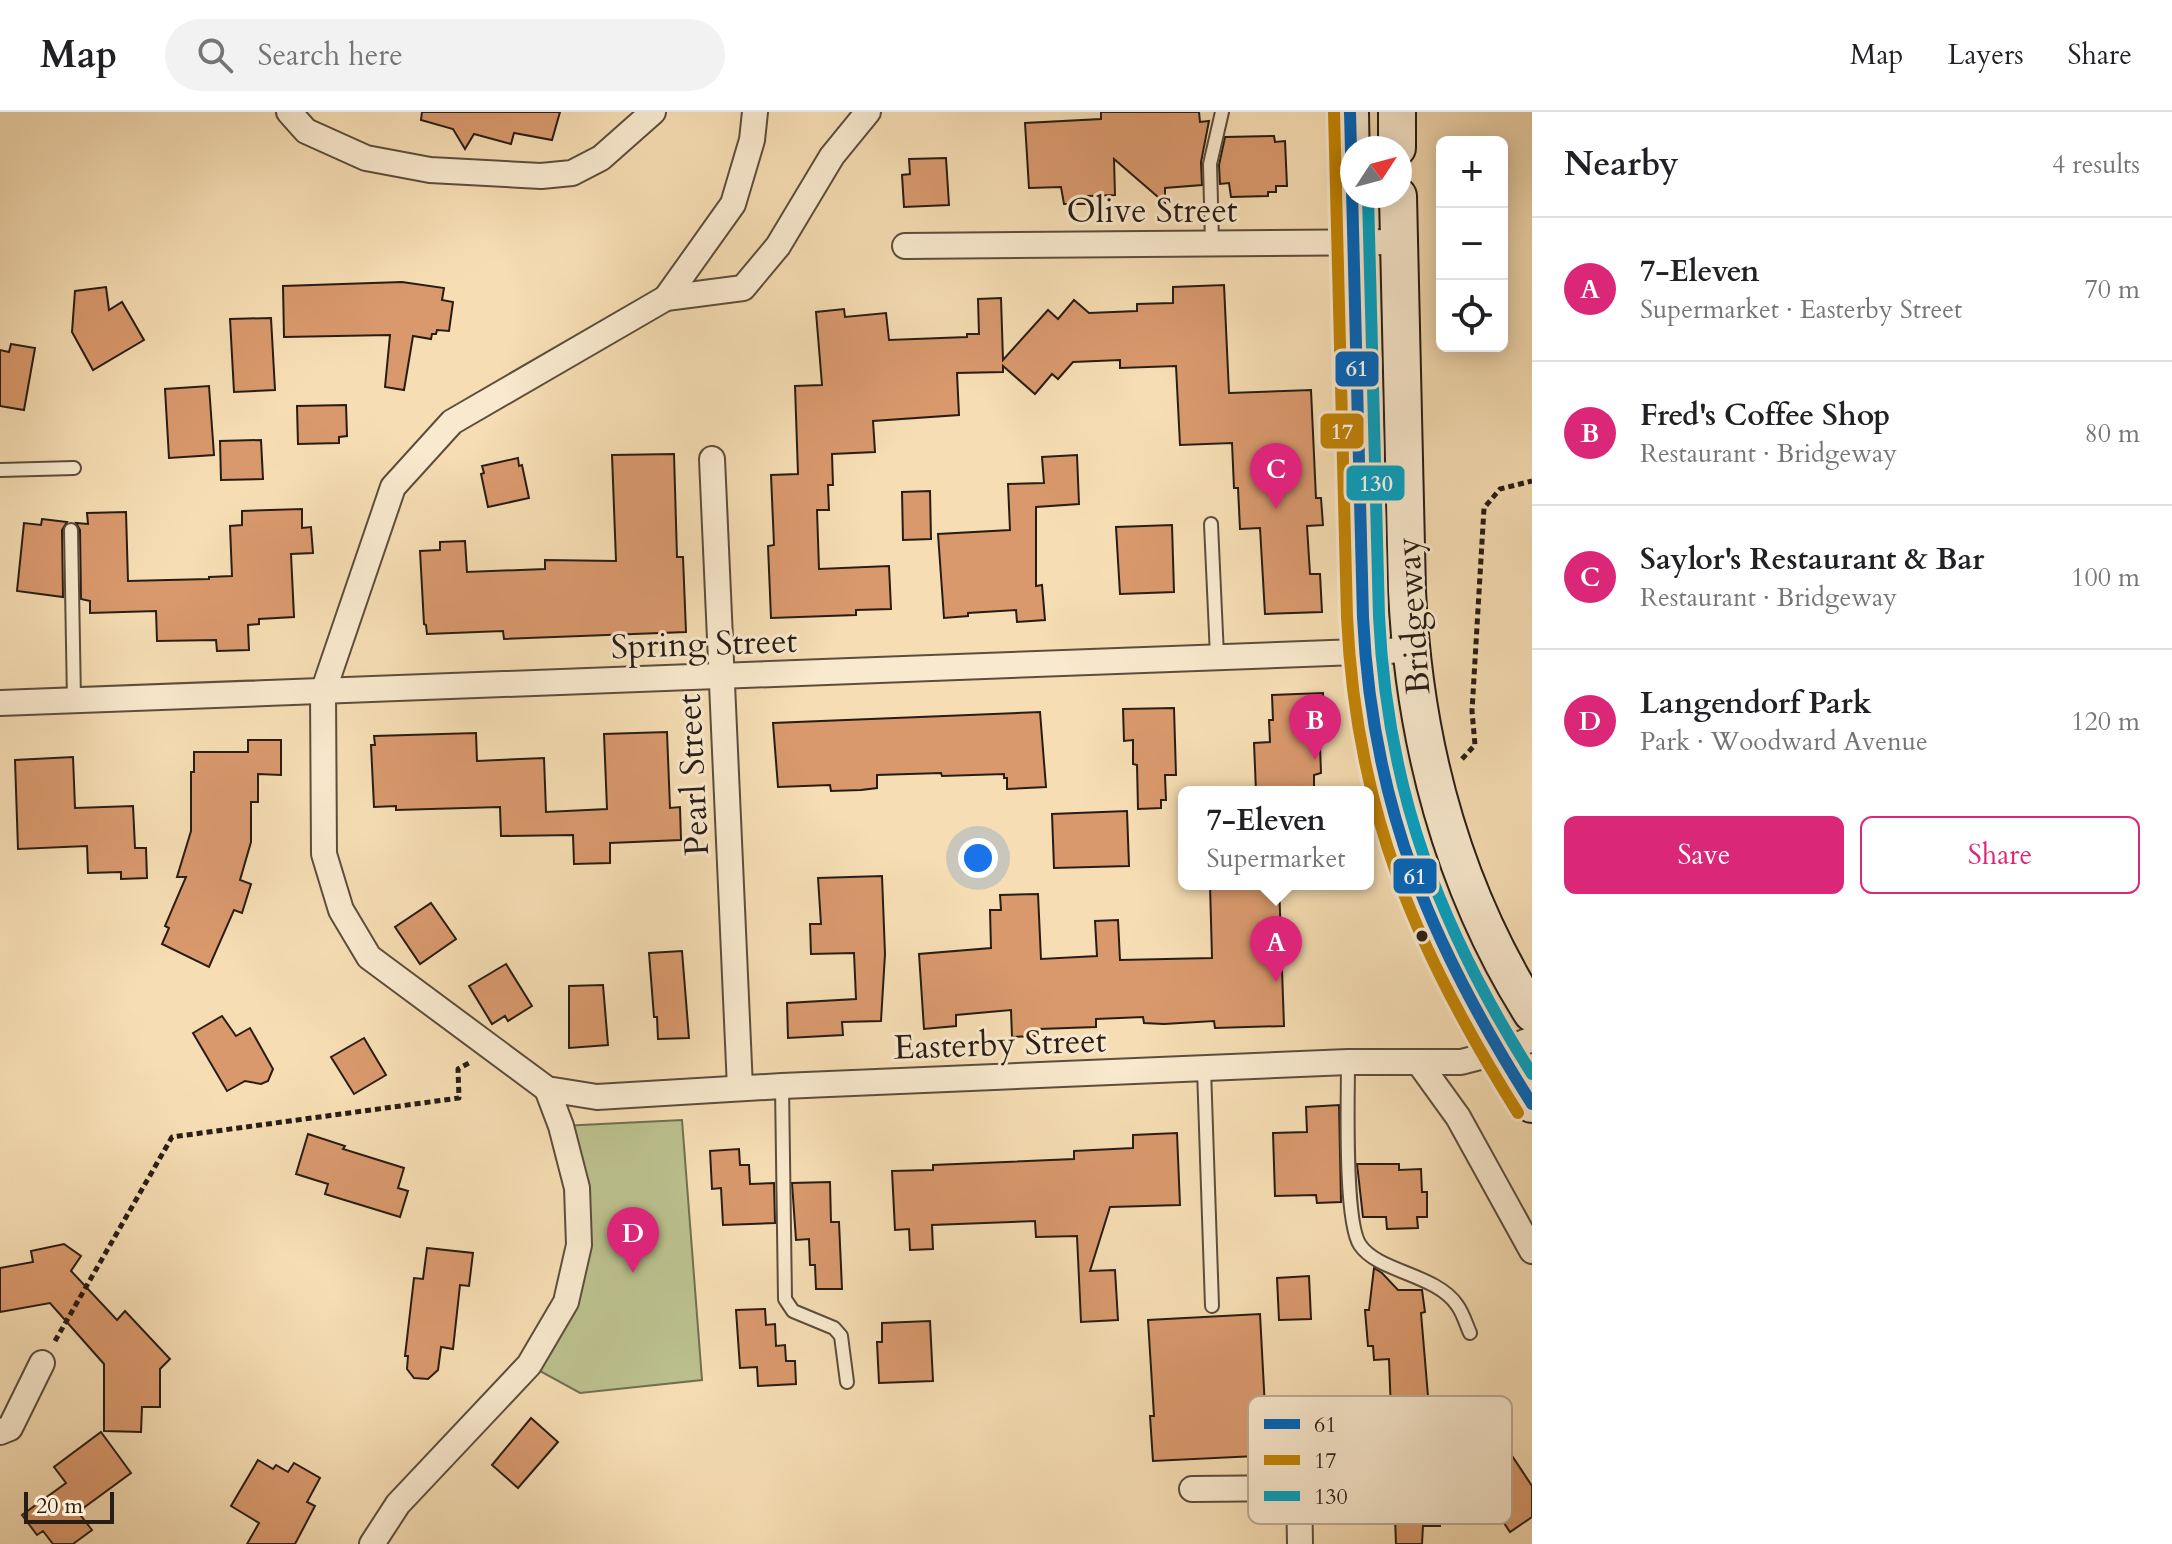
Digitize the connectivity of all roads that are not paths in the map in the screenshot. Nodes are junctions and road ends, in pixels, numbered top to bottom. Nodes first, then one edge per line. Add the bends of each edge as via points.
1 (289, 112) edge
2 (653, 112) edge
3 (755, 112) edge
4 (868, 112) edge
5 (1222, 112) edge
6 (1350, 112) edge
7 (1397, 112) edge
8 (1397, 136) edge
9 (1398, 208) edge
10 (1352, 242) junction
11 (1399, 242) junction
12 (1212, 243) junction
13 (905, 246) dead end
14 (666, 298) junction
15 (712, 459) dead end
16 (74, 468) dead end
17 (0, 470) edge
18 (1211, 524) dead end
19 (71, 530) dead end
20 (1411, 650) junction
21 (1365, 652) junction
22 (1217, 656) junction
23 (721, 676) junction
24 (323, 692) junction
25 (74, 701) junction
26 (0, 703) edge
27 (1521, 1037) edge
28 (1348, 1062) junction
29 (1419, 1063) junction
30 (1204, 1069) junction
31 (782, 1086) junction
32 (740, 1088) junction
33 (547, 1089) junction
34 (1532, 1104) edge
35 (1532, 1251) edge
36 (1212, 1306) dead end
37 (1470, 1333) dead end
38 (42, 1363) road end
39 (847, 1382) dead end
40 (0, 1432) edge
41 (1248, 1488) edge
42 (1192, 1489) dead end
43 (1300, 1524) edge
44 (372, 1544) edge
45 (1300, 1544) edge

1 - 2 street via 306,131 366,158 430,170 541,176 572,173 601,158
3 - 14 street via 733,204
4 - 14 street via 832,156 778,246 743,288
5 - 12 lane via 1210,164
6 - 10 main road, Bridgeway
7 - 8 main road
9 - 11 main road, Bridgeway
10 - 11 street, Olive Street
10 - 12 street, Olive Street
10 - 21 main road, Bridgeway
11 - 20 main road, Bridgeway
12 - 13 street, Olive Street
14 - 24 street, Easterby Street via 452,422 393,487
15 - 23 street, Pearl Street
16 - 17 lane
18 - 22 lane
19 - 25 lane
20 - 21 street, Spring Street
20 - 27 main road, Bridgeway via 1440,803
21 - 22 street, Spring Street
21 - 27 main road, Bridgeway via 1375,740 1409,866 1448,956
22 - 23 street, Spring Street
23 - 24 street, Spring Street
23 - 32 street, Pearl Street
24 - 25 street, Spring Street
24 - 33 street, Easterby Street via 324,854 341,910 369,957
25 - 26 street, Spring Street
27 - 29 street, Easterby Street via 1461,1062
27 - 34 main road, Bridgeway
28 - 29 street, Easterby Street
28 - 30 street, Easterby Street
28 - 37 lane via 1352,1215 1359,1245 1380,1262 1436,1287 1457,1304
29 - 35 street via 1458,1117
30 - 31 street, Easterby Street
30 - 36 lane
31 - 32 street, Easterby Street
31 - 39 lane via 785,1299 793,1311 841,1336
32 - 33 street, Easterby Street via 597,1097
33 - 44 street via 577,1188 579,1245 566,1302 529,1365 398,1504
38 - 40 street via 10,1428
41 - 42 street
43 - 45 street

